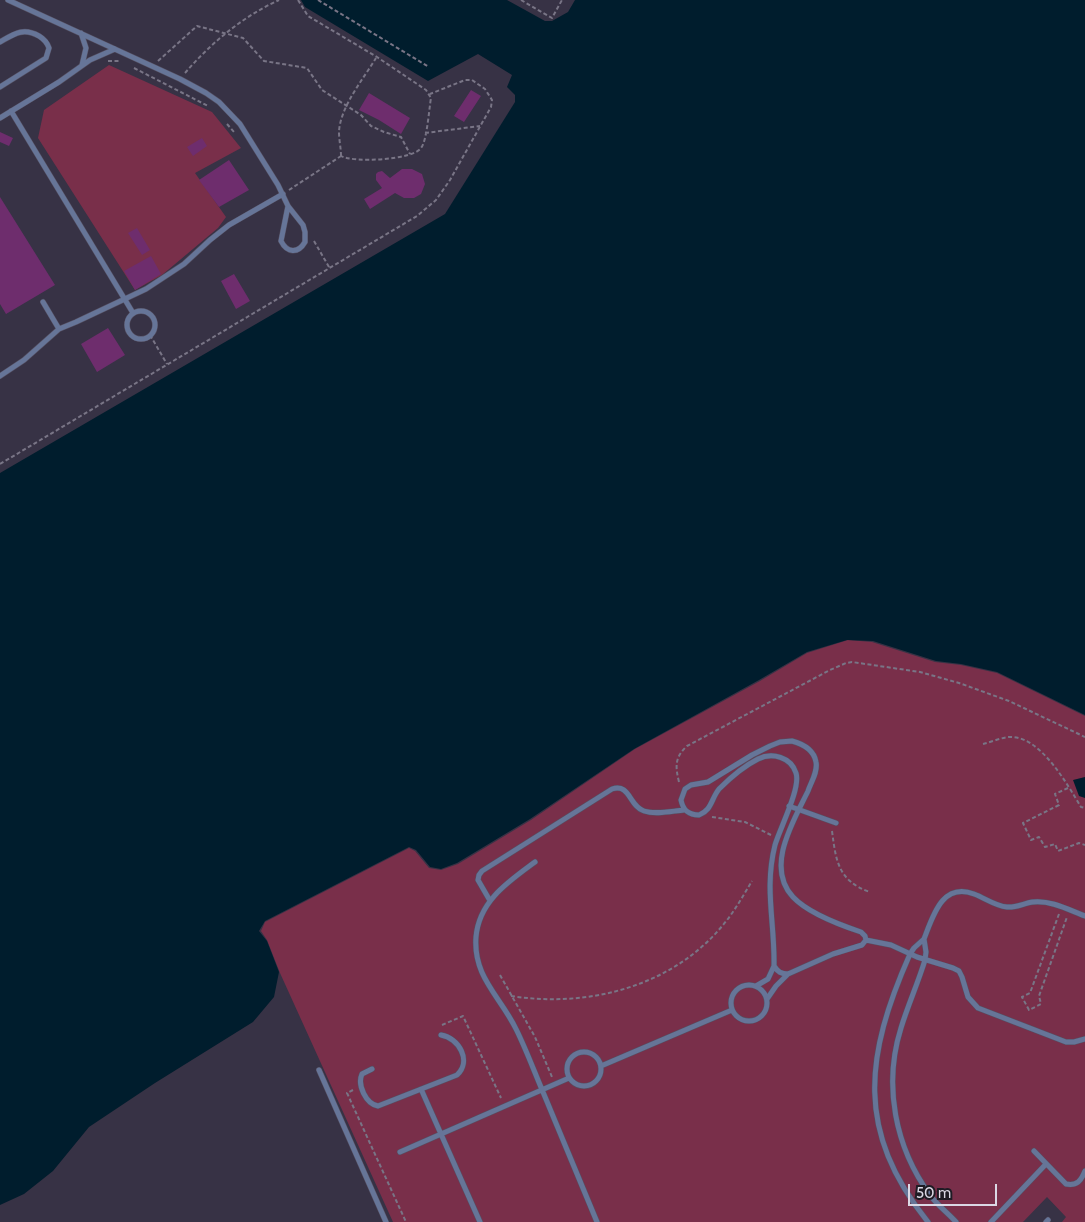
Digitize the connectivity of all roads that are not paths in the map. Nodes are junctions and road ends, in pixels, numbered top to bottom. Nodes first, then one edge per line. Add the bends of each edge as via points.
1 (8, 0) edge
2 (22, 0) edge
3 (26, 7) junction
4 (81, 33) junction
5 (0, 42) edge
6 (116, 49) junction
7 (82, 65) junction
8 (0, 87) edge
9 (11, 111) junction
10 (0, 118) edge
11 (283, 194) junction
12 (288, 206) junction
13 (125, 299) junction
14 (43, 302) dead end
15 (133, 313) junction
16 (59, 329) junction
17 (0, 376) edge
18 (789, 806) junction
19 (799, 809) junction
20 (684, 810) junction
21 (833, 822) road end
22 (535, 862) dead end
23 (490, 900) junction
24 (1085, 916) edge
25 (924, 939) junction
26 (866, 940) junction
27 (910, 954) junction
28 (925, 960) junction
29 (774, 966) junction
30 (788, 974) junction
31 (756, 986) junction
32 (767, 999) junction
33 (732, 1010) junction
34 (441, 1035) dead end
35 (1085, 1039) edge
36 (601, 1066) junction
37 (372, 1069) dead end
38 (319, 1070) dead end
39 (569, 1078) junction
40 (421, 1090) junction
41 (542, 1090) junction
42 (441, 1134) junction
43 (1034, 1151) dead end
44 (400, 1152) dead end
45 (1046, 1164) junction
46 (1085, 1172) edge
47 (386, 1222) edge
48 (480, 1222) edge
49 (597, 1222) edge
50 (928, 1222) edge
51 (956, 1222) edge
52 (991, 1222) edge

1 - 3 lane
2 - 3 lane
3 - 4 lane
4 - 6 lane
4 - 7 lane via 86,48
5 - 8 lane via 16,32 28,31 44,39 49,48 46,58
6 - 7 lane
6 - 11 lane via 206,93 230,112
7 - 9 lane
9 - 10 lane
9 - 13 lane
11 - 12 lane
11 - 13 lane via 219,232 165,277
12 - 12 lane via 281,241 287,249 298,250 305,242 305,232
13 - 15 lane
13 - 16 lane
14 - 16 lane
15 - 15 lane via 126,324 129,333 141,339 150,335 155,326 152,316 143,311
16 - 17 lane
18 - 19 lane
18 - 20 lane via 796,788 796,772 787,760 772,756 758,759 735,774 718,790 708,809 699,815
18 - 29 lane via 772,857 769,886
19 - 20 lane via 815,774 816,762 803,744 792,740 770,746 708,782 685,789 681,800
19 - 21 lane
19 - 26 lane via 781,858 784,883 800,903 861,932
20 - 23 lane via 646,812 634,805 623,788 612,789 482,871 478,880
22 - 23 lane via 504,884
23 - 41 lane via 476,935 479,965 491,992 509,1016
24 - 25 lane via 1039,902 1005,907 973,894 956,893 947,896 936,909
25 - 27 lane
25 - 28 lane
26 - 27 lane via 891,945
26 - 30 lane via 862,945
27 - 28 lane
27 - 50 lane via 878,1045 875,1094 879,1127 892,1166
28 - 35 lane via 959,971 968,997 978,1008 1066,1042
28 - 51 lane via 900,1029 892,1078 894,1104 898,1128 917,1175 931,1196
29 - 30 lane via 782,974
29 - 31 lane via 768,979
30 - 32 lane
31 - 32 lane
31 - 33 lane via 742,986 736,990 732,996
32 - 33 lane via 764,1014 758,1019 743,1020
33 - 36 lane
34 - 40 lane via 456,1042 463,1057 463,1067 457,1075
36 - 39 lane via 600,1076 588,1086
36 - 39 lane via 591,1053 581,1052 571,1058 567,1067
37 - 40 lane via 360,1078 370,1103 378,1106
38 - 47 lane
39 - 41 lane
40 - 42 lane
41 - 42 lane
41 - 49 lane
42 - 44 lane
42 - 48 lane
43 - 45 lane
45 - 46 lane via 1066,1184 1078,1183
45 - 52 lane

